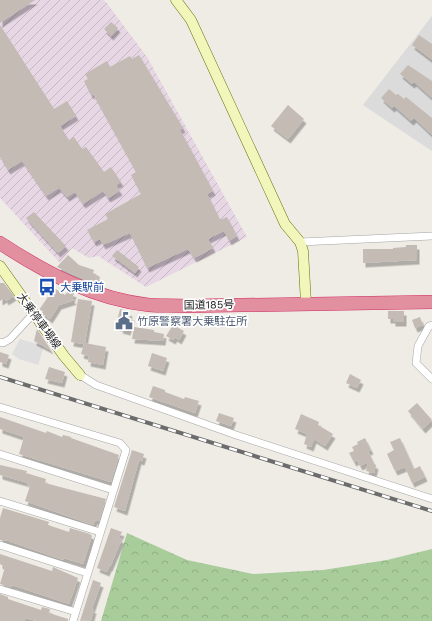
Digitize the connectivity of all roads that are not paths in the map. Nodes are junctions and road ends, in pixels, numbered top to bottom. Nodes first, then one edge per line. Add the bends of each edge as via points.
1 (176, 0) edge
2 (432, 236) edge
3 (300, 242) junction
4 (0, 243) edge
5 (2, 271) edge
6 (432, 302) edge
7 (306, 303) junction
8 (34, 313) junction
9 (432, 325) edge
10 (0, 342) edge
11 (80, 375) joint
12 (432, 379) edge
13 (0, 407) edge
14 (0, 454) edge
15 (113, 490) junction
16 (432, 500) edge
17 (0, 501) edge
18 (100, 532) junction
19 (0, 545) edge
20 (87, 573) junction
21 (0, 589) edge
22 (76, 612) junction
23 (73, 621) edge

1 - 3 street via 191,20 285,224
2 - 3 street
3 - 7 street via 303,251
4 - 7 highway, 国道185号 via 60,279 119,300 149,305 186,306
5 - 8 street, 大乗停車場線
6 - 7 highway, 国道185号
8 - 10 street via 10,339
8 - 11 street, 大乗停車場線
9 - 12 street via 418,346 416,363
11 - 16 street via 96,385
13 - 15 street via 120,443 126,450
14 - 15 street
15 - 18 street
17 - 18 street
18 - 20 street
19 - 20 street
20 - 22 street
21 - 22 street
22 - 23 street

